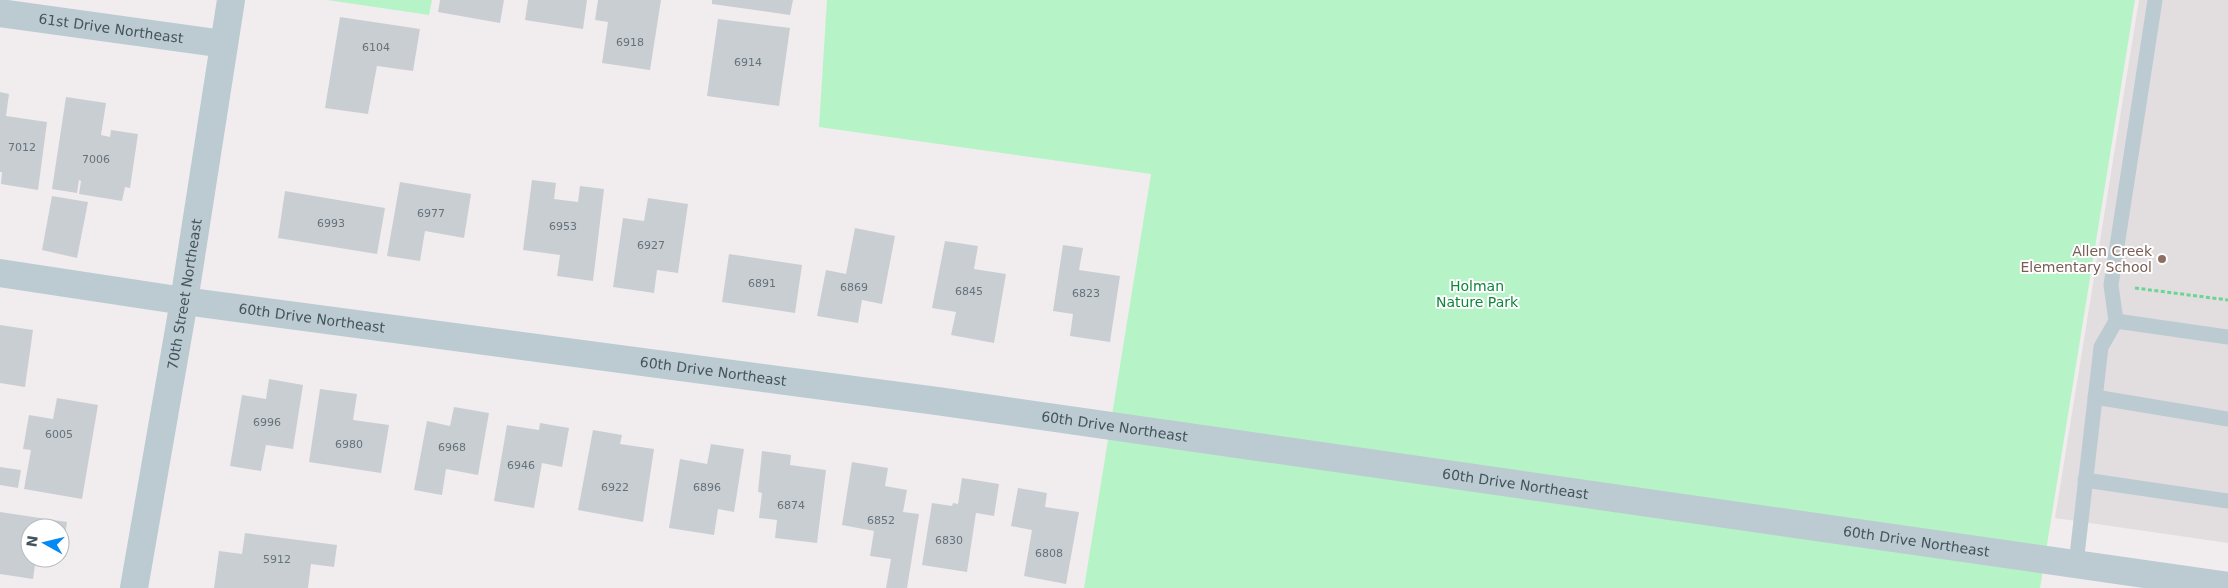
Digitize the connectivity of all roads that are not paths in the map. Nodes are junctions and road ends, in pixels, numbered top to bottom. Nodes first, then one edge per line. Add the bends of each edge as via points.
1 (231, 0) edge
2 (2155, 0) edge
3 (0, 13) edge
4 (224, 44) junction
5 (0, 273) edge
6 (184, 301) junction
7 (2116, 321) junction
8 (2228, 337) edge
9 (2095, 397) junction
10 (2228, 419) edge
11 (2085, 480) junction
12 (2228, 500) edge
13 (2076, 564) junction
14 (2228, 586) edge
15 (134, 588) edge

1 - 4 street, 70th Street Northeast
2 - 7 lane via 2111,285
3 - 4 street, 61st Drive Northeast
4 - 6 street, 70th Street Northeast
5 - 6 street, 60th Drive Northeast
6 - 13 street, 60th Drive Northeast via 937,401
6 - 15 street, 70th Street Northeast
7 - 8 lane
7 - 9 lane via 2101,347
9 - 10 lane
9 - 11 lane
11 - 12 lane
11 - 13 lane
13 - 14 street, 60th Drive Northeast

